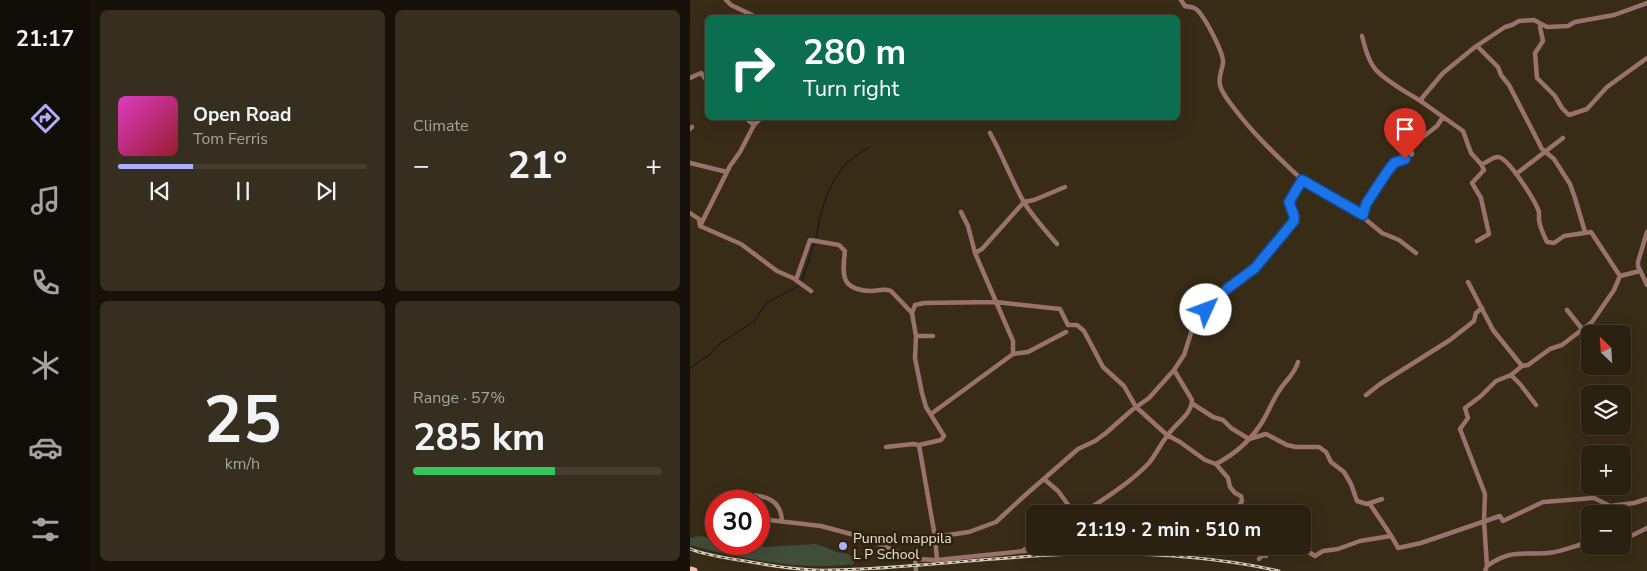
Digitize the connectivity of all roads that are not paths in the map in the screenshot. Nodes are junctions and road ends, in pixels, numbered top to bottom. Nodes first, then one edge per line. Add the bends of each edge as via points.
1 (726, 0) edge
2 (1181, 0) edge
3 (1647, 3) edge
4 (752, 15) edge
5 (1542, 24) junction
6 (1362, 36) dead end
7 (1477, 46) junction
8 (1647, 58) edge
9 (690, 78) edge
10 (705, 78) edge
11 (1422, 102) junction
12 (1443, 117) junction
13 (748, 120) edge
14 (760, 120) edge
15 (754, 125) junction
16 (990, 133) dead end
17 (1563, 138) dead end
18 (1545, 151) junction
19 (690, 163) edge
20 (1481, 164) junction
21 (727, 172) junction
22 (1516, 174) junction
23 (1302, 180) junction
24 (1065, 187) dead end
25 (1024, 202) junction
26 (961, 212) dead end
27 (690, 213) edge
28 (1363, 215) junction
29 (700, 226) junction
30 (1585, 232) junction
31 (1647, 232) edge
32 (1477, 241) dead end
33 (1057, 244) dead end
34 (1416, 252) dead end
35 (975, 253) junction
36 (1640, 270) junction
37 (1620, 276) junction
38 (1468, 282) dead end
39 (799, 283) junction
40 (1647, 284) edge
41 (811, 290) dead end
42 (996, 302) junction
43 (1482, 308) junction
44 (1566, 310) dead end
45 (912, 313) junction
46 (1588, 325) edge
47 (1581, 328) edge
48 (1581, 331) edge
49 (1066, 332) dead end
50 (916, 336) junction
51 (933, 336) dead end
52 (1013, 354) junction
53 (1298, 362) dead end
54 (1522, 366) junction
55 (1174, 370) junction
56 (1511, 375) junction
57 (1366, 395) dead end
58 (1193, 404) junction
59 (1536, 405) dead end
60 (1136, 407) junction
61 (931, 414) junction
62 (1167, 436) junction
63 (1249, 438) junction
64 (919, 445) junction
65 (886, 447) dead end
66 (1216, 464) junction
67 (1044, 479) junction
68 (770, 498) edge
69 (1647, 498) edge
70 (1382, 500) dead end
71 (1370, 504) junction
72 (1068, 505) edge
73 (1094, 505) edge
74 (1240, 505) edge
75 (770, 520) edge
76 (782, 521) junction
77 (1484, 521) junction
78 (1647, 528) edge
79 (1631, 535) edge
80 (1391, 536) junction
81 (935, 537) junction
82 (1581, 544) edge
83 (1026, 549) edge
84 (1022, 551) junction
85 (1026, 551) edge
86 (1311, 553) edge
87 (1263, 555) edge
88 (915, 559) junction
89 (1259, 559) dead end
90 (937, 560) junction
91 (1486, 568) edge
92 (690, 570) edge
93 (694, 571) edge
94 (916, 571) edge

1 - 4 street
2 - 23 street via 1185,6 1195,8 1206,21 1220,52 1223,62 1219,78 1223,94 1246,124
3 - 5 street via 1568,26 1547,27
5 - 7 street via 1534,20 1519,21 1505,26
5 - 8 street via 1543,41 1535,53 1537,78 1569,115 1587,109 1607,87
6 - 11 street via 1376,70
7 - 11 street via 1443,73
7 - 18 street via 1498,66
9 - 10 street via 701,73
11 - 12 street
12 - 20 street via 1463,131 1471,153
12 - 28 street via 1437,126 1410,147 1412,154 1394,163 1366,204
13 - 15 street
14 - 15 street
15 - 21 street
16 - 25 street
17 - 18 street
18 - 22 street
18 - 30 street via 1570,184
19 - 21 street
20 - 22 street via 1493,158 1504,158
20 - 32 street via 1484,170 1472,183 1481,198 1489,234
21 - 29 street
22 - 30 street via 1539,213 1547,242
23 - 28 street
23 - 55 street via 1289,202 1294,221 1255,268 1206,310
24 - 25 street
25 - 33 street
25 - 35 street
26 - 35 street
27 - 29 street via 699,219
28 - 34 street via 1382,232
29 - 39 street via 741,244
30 - 37 street via 1592,232
31 - 36 street via 1638,262
35 - 42 street
36 - 37 street
36 - 40 street
37 - 46 street via 1599,314
38 - 43 street
39 - 41 street
39 - 45 street via 810,240 840,245 845,251 842,270 848,285 871,291 891,291
42 - 45 street via 924,303 915,305
42 - 52 street via 1012,341
42 - 60 street via 1060,309 1068,325 1076,325 1084,331 1103,367 1124,386
43 - 54 street via 1493,330
43 - 57 street via 1474,320 1450,340
44 - 47 street
45 - 50 street
48 - 54 street
49 - 52 street via 1028,352
50 - 51 street
50 - 61 street via 918,373 926,407
52 - 61 street
53 - 63 street via 1296,370
54 - 56 street
55 - 58 street
55 - 60 street via 1149,398
56 - 59 street
56 - 77 street via 1496,381 1465,408 1468,418 1460,429 1485,494
58 - 62 street
58 - 63 street
60 - 62 street
60 - 67 street via 1095,441 1078,449
61 - 64 street via 944,438
62 - 66 street
62 - 73 street via 1131,480
63 - 66 street via 1235,453
63 - 71 street via 1266,434 1287,445 1319,448 1344,472 1357,501
64 - 65 street
64 - 81 street
66 - 74 street via 1228,478 1230,487 1241,496
67 - 72 street
67 - 81 street via 996,522 968,532
68 - 76 street via 781,510
69 - 77 street via 1610,506 1594,498 1543,502 1503,521 1500,516
70 - 71 street
71 - 80 street
75 - 76 street
76 - 88 street via 848,533
77 - 80 street via 1398,548
77 - 91 street
78 - 79 street
80 - 86 street via 1360,541 1315,556
81 - 90 street
82 - 91 street via 1549,553 1500,557
83 - 84 street
84 - 85 street
84 - 90 street
87 - 89 street
88 - 90 street
88 - 94 street
92 - 93 main road

